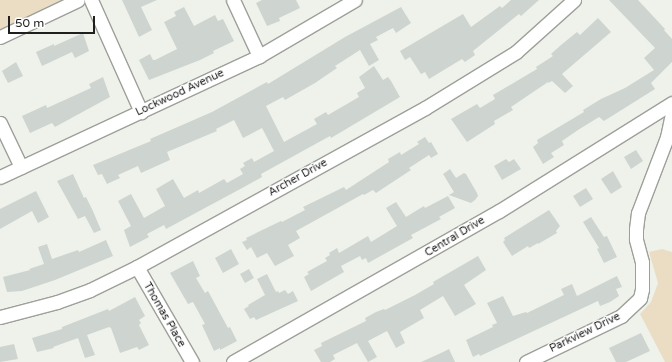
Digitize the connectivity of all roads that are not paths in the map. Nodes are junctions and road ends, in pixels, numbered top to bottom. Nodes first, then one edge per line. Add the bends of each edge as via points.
1 (78, 0) edge
2 (91, 0) edge
3 (233, 0) edge
4 (355, 0) edge
5 (574, 0) edge
6 (0, 36) edge
7 (259, 56) junction
8 (672, 103) edge
9 (141, 112) junction
10 (672, 113) edge
11 (0, 123) edge
12 (20, 167) junction
13 (0, 176) edge
14 (137, 267) junction
15 (0, 318) edge
16 (192, 362) edge
17 (233, 362) edge
18 (526, 362) edge

1 - 6 street
2 - 9 street
3 - 7 street
4 - 7 street, Lockwood Avenue
5 - 14 street, Archer Drive via 516,52 425,108
7 - 9 street, Lockwood Avenue
8 - 17 street, Central Drive via 467,230
9 - 12 street, Lockwood Avenue
10 - 18 street, Parkview Drive via 667,137 638,212 636,239 642,262 640,298 621,316
11 - 12 street
12 - 13 street, Lockwood Avenue
14 - 15 street, Archer Drive via 84,293
14 - 16 street, Thomas Place

